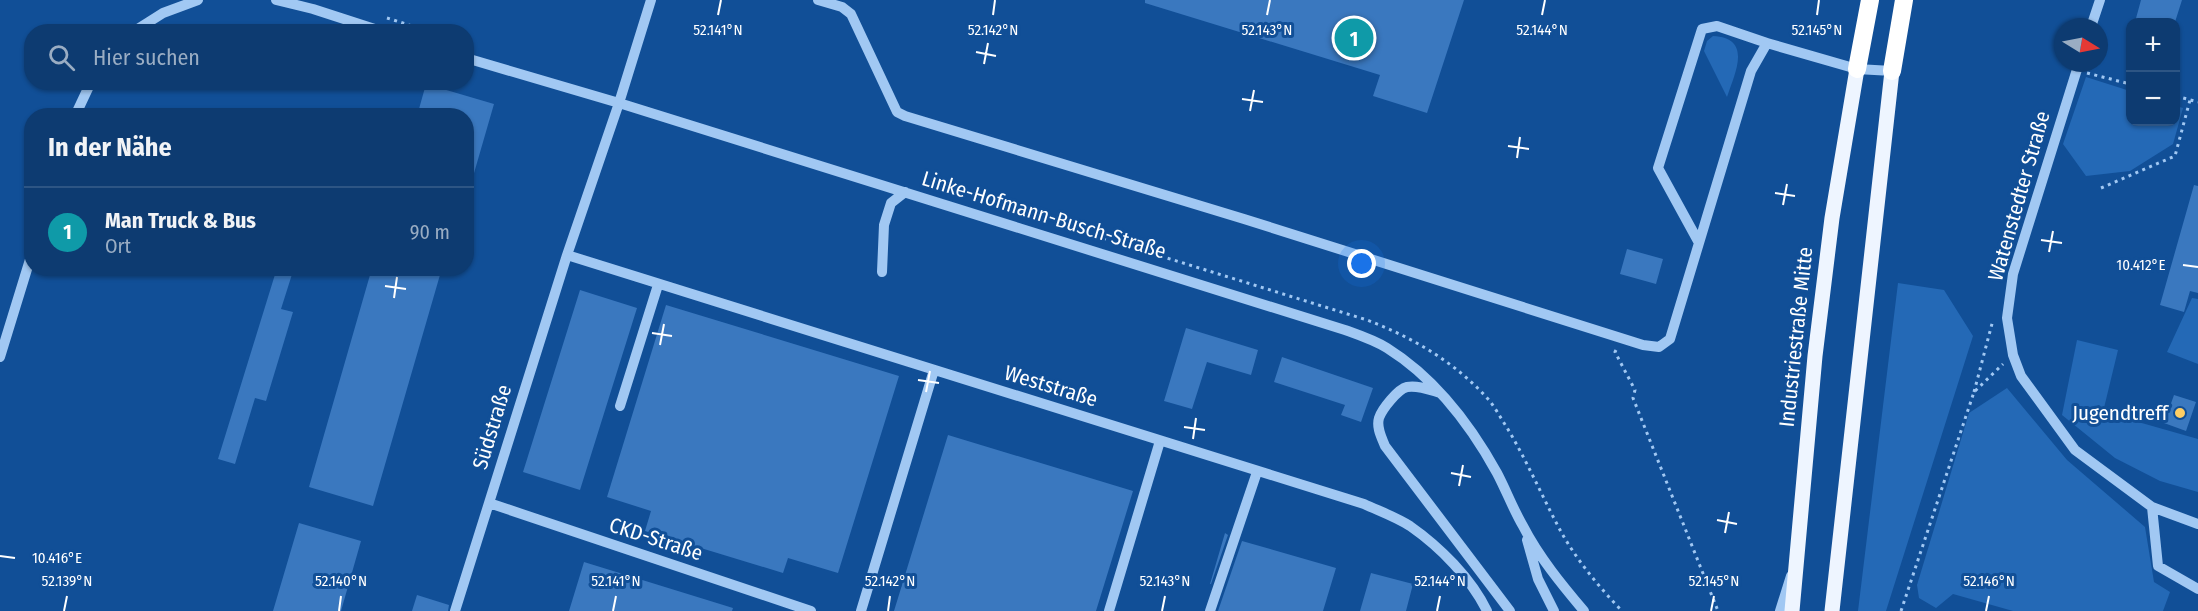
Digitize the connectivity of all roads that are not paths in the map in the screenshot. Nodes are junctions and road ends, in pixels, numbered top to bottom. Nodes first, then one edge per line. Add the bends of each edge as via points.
1 (198, 0) edge
2 (276, 0) edge
3 (651, 0) edge
4 (818, 0) edge
5 (1870, 0) edge
6 (1904, 0) edge
7 (2100, 0) edge
8 (2094, 18) edge
9 (146, 24) edge
10 (359, 24) edge
11 (1767, 43) junction
12 (474, 60) edge
13 (1857, 69) junction
14 (1892, 71) junction
15 (2076, 72) edge
16 (87, 90) edge
17 (619, 103) junction
18 (79, 108) edge
19 (905, 192) junction
20 (1698, 241) junction
21 (567, 255) junction
22 (882, 272) dead end
23 (25, 276) edge
24 (658, 285) junction
25 (0, 357) edge
26 (934, 370) junction
27 (1443, 394) junction
28 (620, 406) dead end
29 (1160, 441) junction
30 (1257, 472) junction
31 (489, 503) junction
32 (2152, 507) junction
33 (2198, 524) edge
34 (1523, 528) junction
35 (1797, 556) junction
36 (1836, 573) junction
37 (2198, 589) edge
38 (455, 611) edge
39 (811, 611) edge
40 (861, 611) edge
41 (1109, 611) edge
42 (1210, 611) edge
43 (1487, 611) edge
44 (1510, 611) edge
45 (1554, 611) edge
46 (1584, 611) edge
47 (1780, 611) edge
48 (1792, 611) edge
49 (1832, 611) edge
50 (1839, 611) edge

1 - 9 street
2 - 10 street
3 - 17 street, Südstraße
4 - 20 street via 851,14 897,112 905,116 1643,345 1659,347 1670,339
5 - 13 highway, Industriestraße Mitte
6 - 14 highway
7 - 8 street
11 - 13 street
11 - 20 street via 1751,71
11 - 20 street via 1717,26 1702,29 1658,168
12 - 17 street, Linke-Hofmann-Busch-Straße
13 - 14 street
13 - 35 main road, Industriestraße Mitte via 1832,218
14 - 36 main road
15 - 32 street, Watenstedter Straße via 2013,274 2007,318 2013,355 2021,376 2075,450
16 - 18 street
17 - 19 street, Linke-Hofmann-Busch-Straße
17 - 21 street, Südstraße
19 - 22 street via 891,203 884,225
19 - 27 street, Linke-Hofmann-Busch-Straße via 1345,330 1385,346
21 - 24 street, Weststraße
21 - 31 street, Südstraße
23 - 25 street
24 - 26 street, Weststraße
24 - 28 street
26 - 29 street, Weststraße
26 - 40 street
27 - 34 street, Linke-Hofmann-Busch-Straße via 1497,473
27 - 44 street via 1406,387 1395,394 1379,418 1379,431 1385,446
29 - 30 street, Weststraße
29 - 41 street
30 - 42 street
30 - 43 street, Weststraße via 1364,504 1409,526 1450,560
31 - 38 street, Südstraße
31 - 39 street, CKD-Straße
32 - 33 street, Watenstedter Straße
32 - 37 street via 2158,566
34 - 45 street, Linke-Hofmann-Busch-Straße via 1538,579
34 - 46 street, Linke-Hofmann-Busch-Straße
35 - 47 street
35 - 48 main road, Industriestraße Mitte
36 - 49 main road
36 - 50 street

